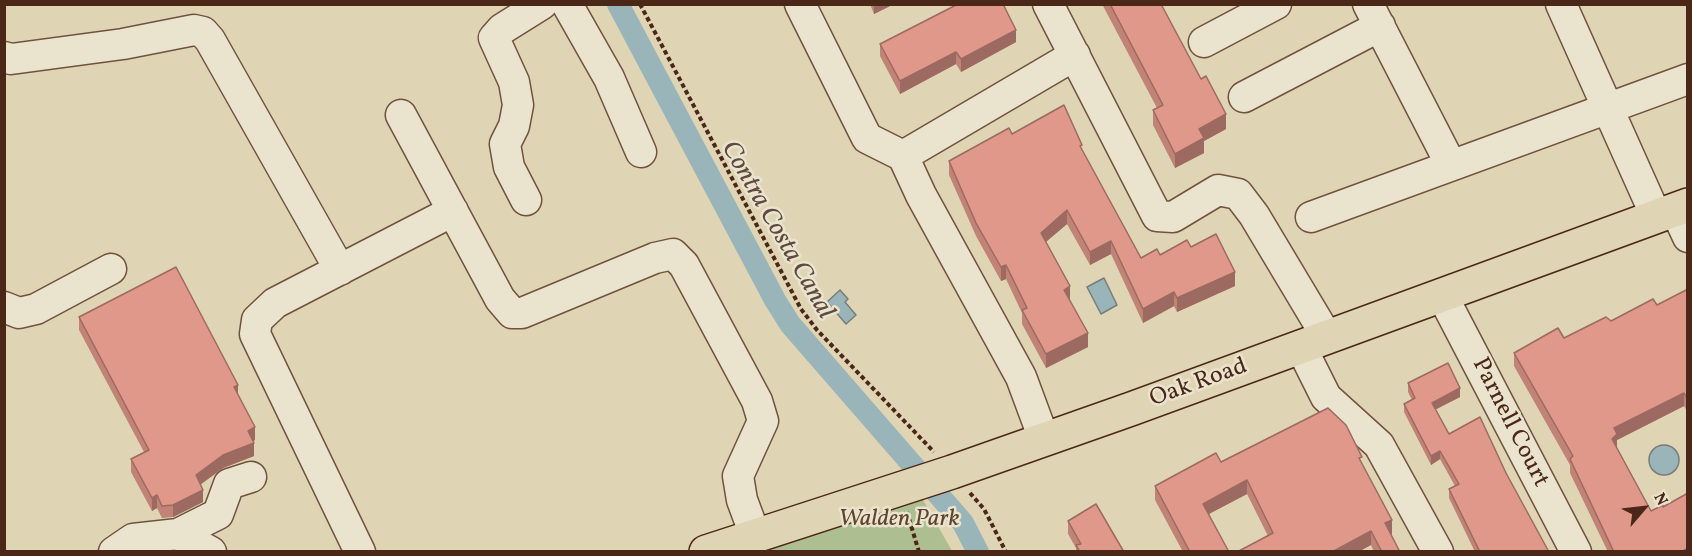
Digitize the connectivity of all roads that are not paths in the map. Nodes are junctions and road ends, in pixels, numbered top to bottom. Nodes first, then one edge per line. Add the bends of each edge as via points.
1 (542, 4) edge
2 (567, 4) edge
3 (800, 4) edge
4 (1048, 4) edge
5 (1276, 4) edge
6 (1561, 4) edge
7 (1374, 15) edge
8 (1204, 42) dead end
9 (1075, 55) junction
10 (4, 57) edge
11 (1688, 79) edge
12 (1244, 97) dead end
13 (1608, 108) junction
14 (401, 115) dead end
15 (641, 152) dead end
16 (903, 156) junction
17 (1451, 165) junction
18 (526, 200) dead end
19 (453, 211) junction
20 (1311, 217) dead end
21 (1677, 217) edge
22 (111, 269) dead end
23 (340, 270) junction
24 (1442, 295) junction
25 (4, 307) edge
26 (1314, 342) junction
27 (1044, 439) junction
28 (251, 477) dead end
29 (178, 534) junction
30 (755, 535) junction
31 (114, 552) edge
32 (211, 552) edge
33 (360, 552) edge
34 (706, 552) edge
35 (1438, 552) edge
36 (1576, 552) edge

1 - 18 street via 494,38 513,82 518,105 505,144 509,167
2 - 15 street via 609,78
3 - 16 street via 867,138
4 - 9 street
5 - 8 street
6 - 13 street
7 - 12 street
7 - 17 street
9 - 16 street
9 - 26 street via 1157,216 1173,217 1218,190 1238,194 1254,215
10 - 23 street via 123,44 194,30 203,33
11 - 13 street
13 - 17 street
13 - 21 street
14 - 19 street
16 - 27 street via 1021,377
17 - 20 street
19 - 23 street
19 - 30 street via 500,299 512,312 522,313 655,258 673,254 679,260 757,401 763,421 738,476
21 - 24 main road, Oak Road
22 - 25 street via 36,309 19,313
23 - 33 street via 275,303 257,320 255,334
24 - 26 main road, Oak Road
24 - 36 street, Parnell Court
26 - 27 main road, Oak Road
26 - 35 street via 1326,397 1379,445
27 - 30 main road, Oak Road
28 - 29 street via 229,484 218,514
29 - 31 street via 133,539
29 - 32 street
30 - 34 main road, Oak Road

